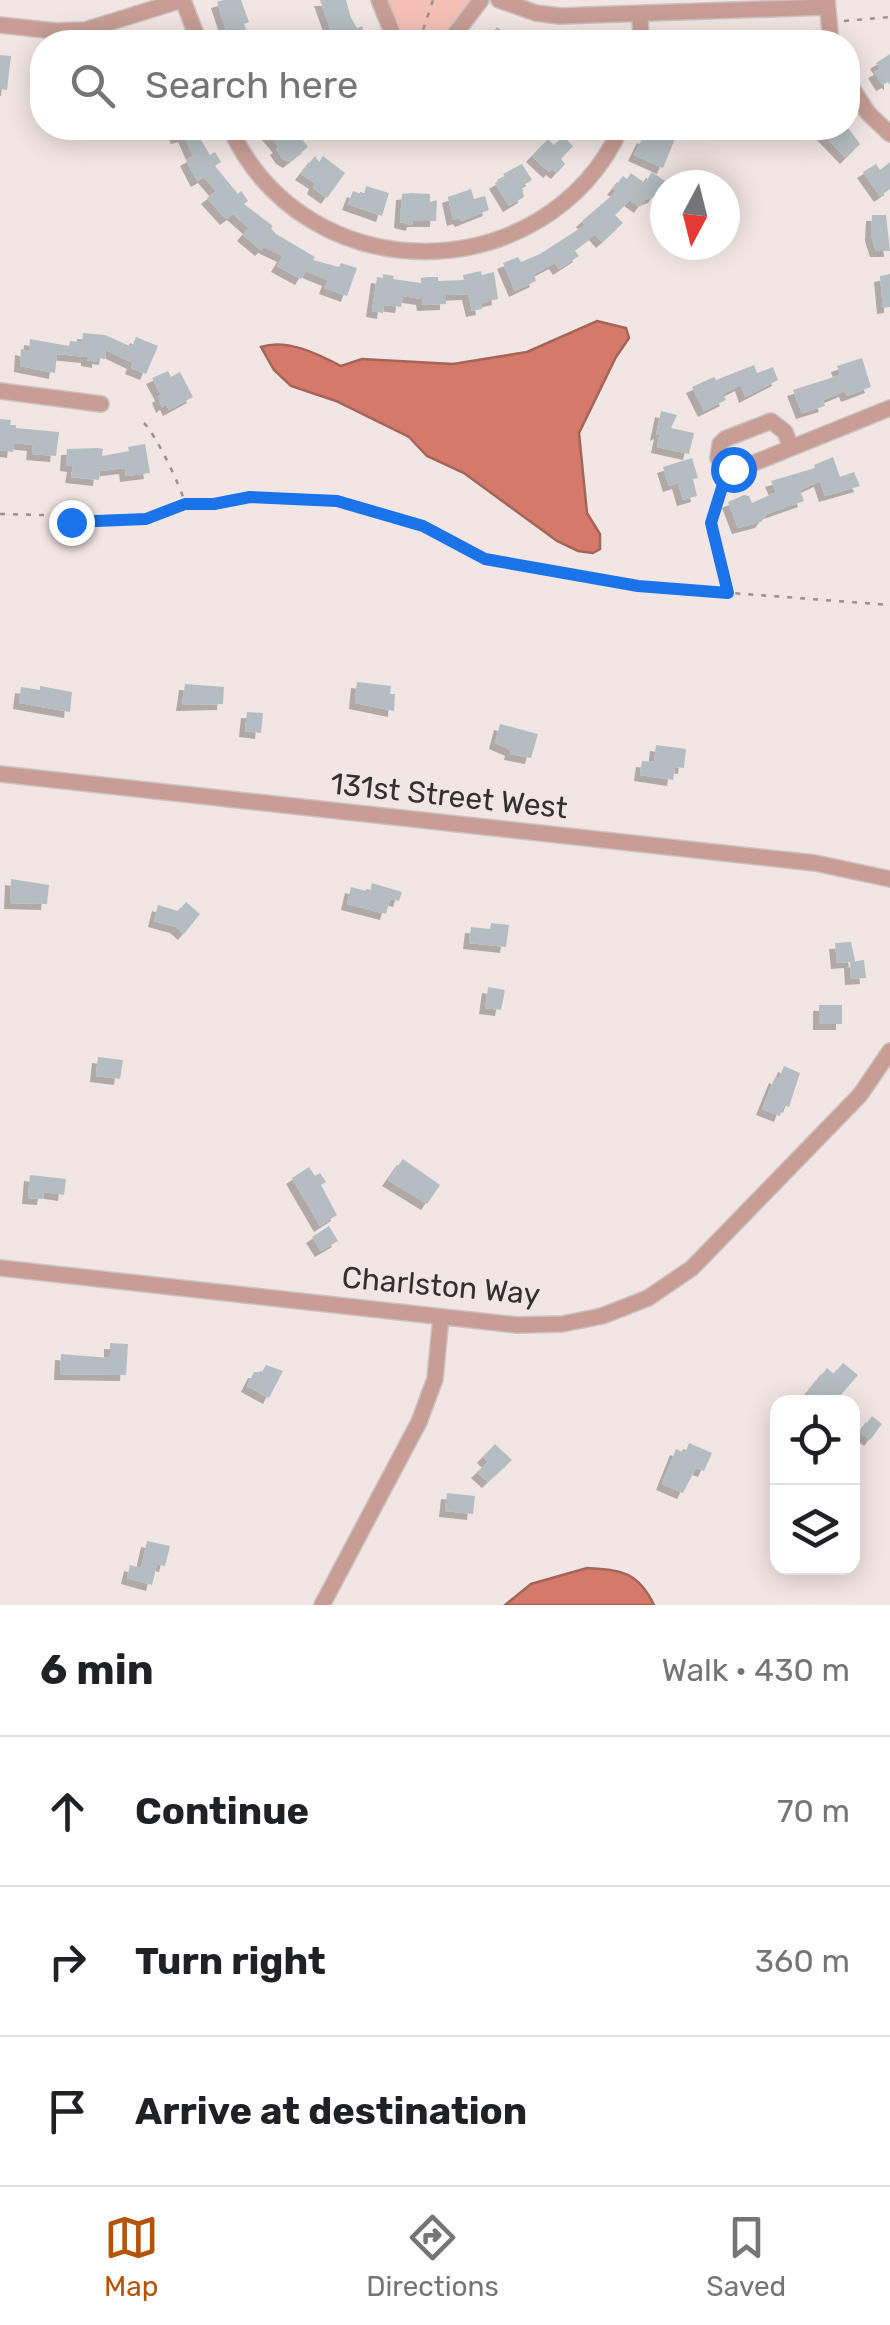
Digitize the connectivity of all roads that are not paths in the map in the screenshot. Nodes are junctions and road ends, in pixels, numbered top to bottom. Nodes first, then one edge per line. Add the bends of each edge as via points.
1 (183, 0) edge
2 (379, 0) edge
3 (481, 0) edge
4 (499, 0) edge
5 (827, 9) edge
6 (640, 14) junction
7 (0, 25) edge
8 (46, 30) edge
9 (86, 30) edge
10 (194, 30) edge
11 (391, 30) edge
12 (458, 30) edge
13 (641, 30) edge
14 (860, 101) edge
15 (890, 134) edge
16 (238, 140) edge
17 (613, 140) edge
18 (0, 390) edge
19 (102, 404) dead end
20 (890, 408) edge
21 (792, 448) junction
22 (0, 774) edge
23 (890, 879) edge
24 (890, 1051) edge
25 (0, 1268) edge
26 (441, 1317) junction
27 (322, 1605) edge

1 - 9 street
1 - 10 street
2 - 11 street
3 - 12 street
4 - 6 street via 546,15
5 - 6 street
6 - 13 street
7 - 8 street
14 - 15 street
16 - 17 street via 263,178 312,220 360,242 422,252 488,244 544,217 592,174
18 - 19 street
20 - 21 street
21 - 21 street via 740,469 718,458 729,436 762,423 776,423
22 - 23 street, 131st Street West via 796,861
24 - 26 street, Charlston Way via 860,1096 692,1268 648,1298 562,1324
25 - 26 street, Charlston Way
26 - 27 street via 435,1379 419,1422

